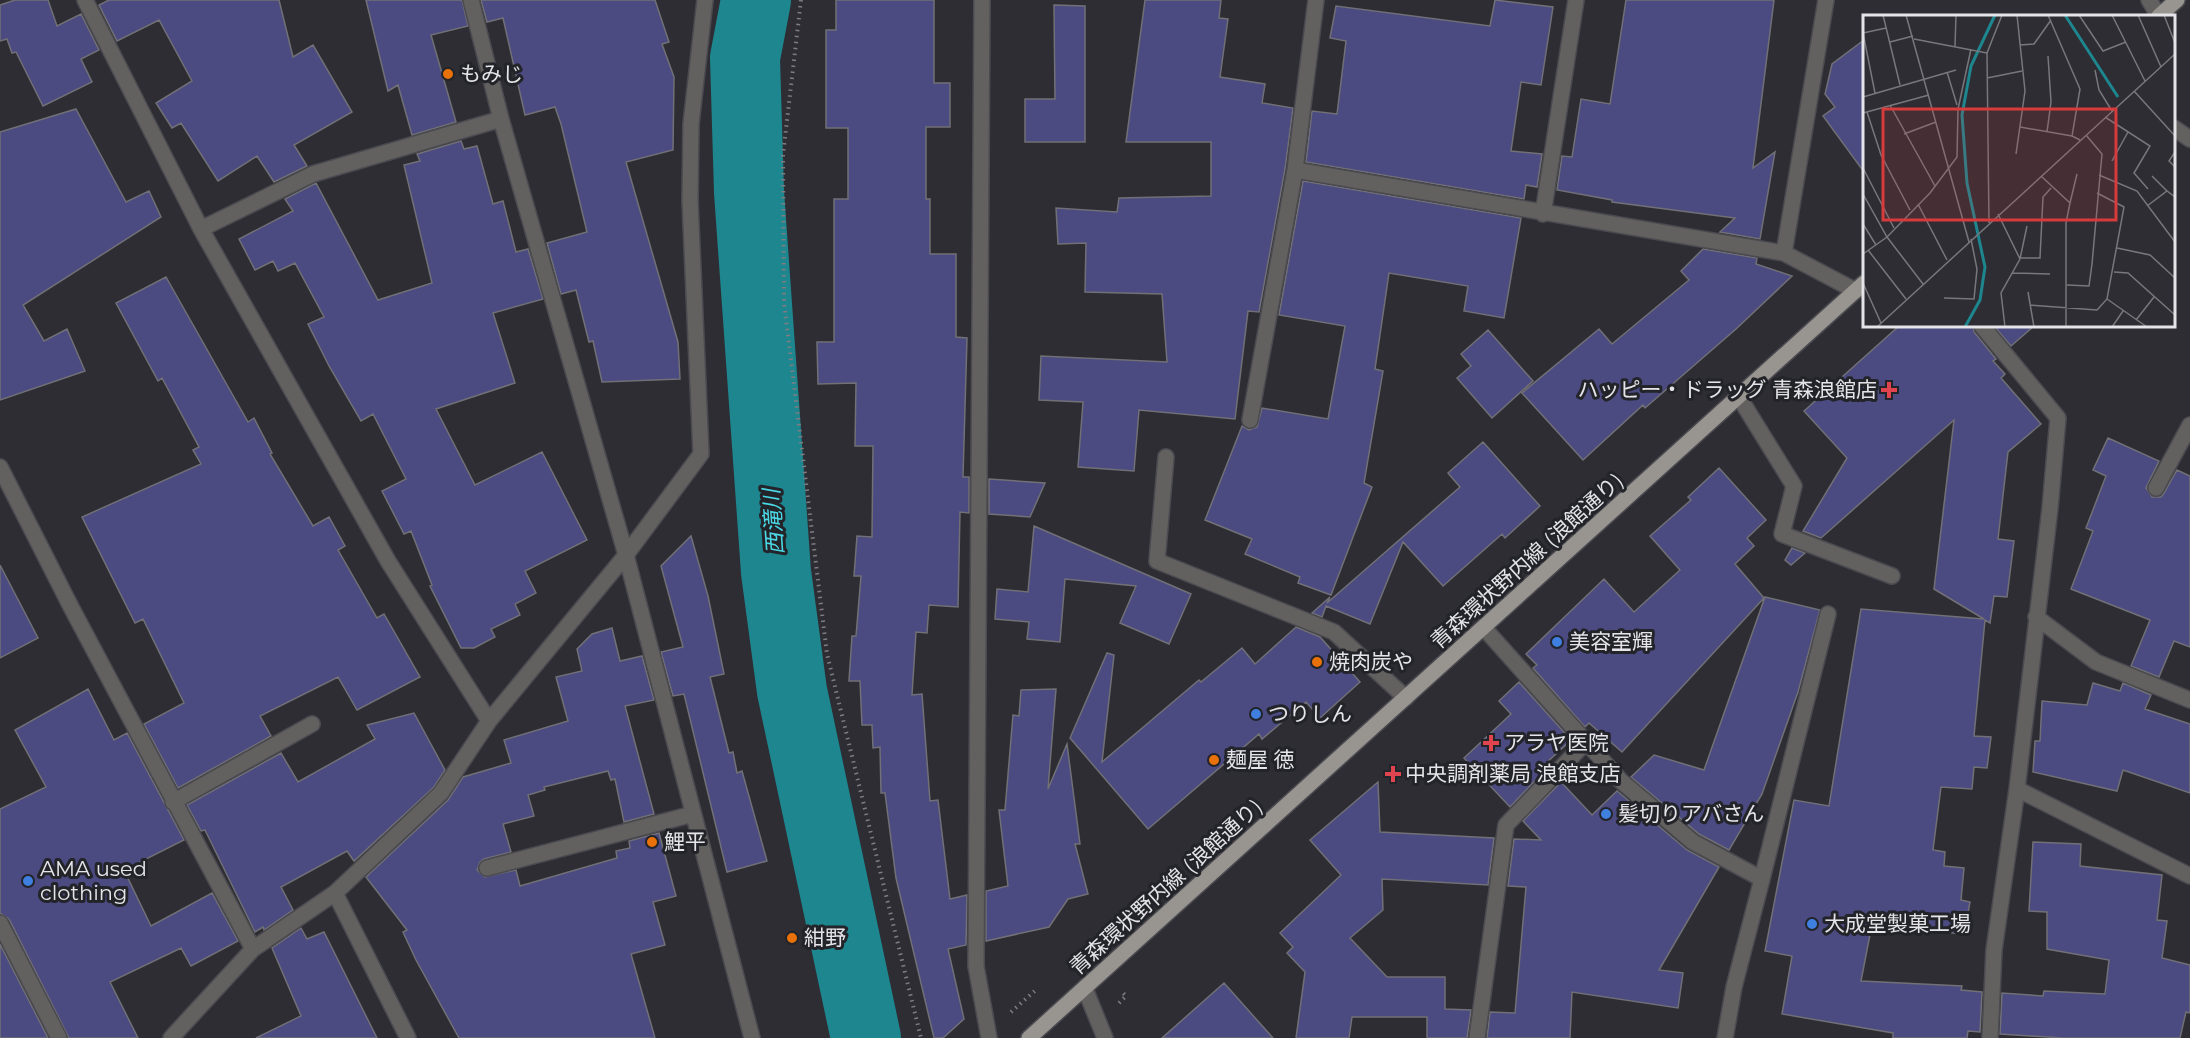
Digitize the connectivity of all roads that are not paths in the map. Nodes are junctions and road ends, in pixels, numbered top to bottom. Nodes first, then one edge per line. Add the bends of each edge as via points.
1 (85, 0) edge
2 (471, 0) edge
3 (705, 0) edge
4 (982, 0) edge
5 (1316, 0) edge
6 (1576, 0) edge
7 (1826, 0) edge
8 (2149, 0) edge
9 (2177, 0) edge
10 (2158, 15) edge
11 (2160, 15) edge
12 (501, 119) junction
13 (2175, 129) edge
14 (2190, 139) edge
15 (1294, 170) junction
16 (1543, 214) junction
17 (201, 229) junction
18 (1784, 253) junction
19 (1860, 287) edge
20 (1983, 327) edge
21 (1739, 397) junction
22 (1250, 420) dead end
23 (2190, 425) edge
24 (1166, 457) dead end
25 (0, 467) edge
26 (2156, 488) dead end
27 (626, 555) junction
28 (1892, 576) dead end
29 (1828, 614) dead end
30 (2036, 617) junction
31 (1484, 628) junction
32 (1406, 698) junction
33 (2190, 700) edge
34 (489, 721) junction
35 (312, 724) dead end
36 (1585, 743) junction
37 (2016, 789) junction
38 (173, 802) junction
39 (693, 814) junction
40 (487, 868) dead end
41 (2190, 876) edge
42 (1762, 879) junction
43 (335, 893) junction
44 (0, 923) edge
45 (254, 949) junction
46 (1085, 989) junction
47 (989, 1035) edge
48 (59, 1038) edge
49 (171, 1038) edge
50 (408, 1038) edge
51 (752, 1038) edge
52 (1029, 1038) edge
53 (1105, 1038) edge
54 (1477, 1038) edge
55 (1725, 1038) edge
56 (1990, 1038) edge

1 - 17 street
2 - 12 street
3 - 27 street via 692,124 690,201 701,454
4 - 47 street via 976,966
5 - 15 street
6 - 16 street
7 - 18 street
8 - 10 street
9 - 11 main road
12 - 17 street via 313,174
12 - 27 street
13 - 14 street
15 - 16 street
15 - 22 street
16 - 18 street
17 - 34 street via 388,561
18 - 19 street
19 - 21 main road, 青森環状野内線 (浪館通り)
20 - 30 street via 2058,418
21 - 28 street via 1794,486 1782,534
21 - 31 main road, 青森環状野内線 (浪館通り)
23 - 26 street
24 - 32 street via 1157,561 1334,632
25 - 38 street
27 - 34 street
27 - 39 street
29 - 42 street
30 - 33 street via 2096,662
30 - 37 street
31 - 32 main road, 青森環状野内線 (浪館通り)
31 - 36 street
32 - 46 main road, 青森環状野内線 (浪館通り)
34 - 43 street via 441,793
35 - 38 street
36 - 42 street via 1621,781 1693,842
36 - 54 street via 1506,825
37 - 41 street
37 - 56 street via 1994,950
38 - 45 street
39 - 40 street
39 - 51 street
42 - 55 street
43 - 45 street
43 - 50 street
44 - 48 street
45 - 49 street
46 - 52 main road, 青森環状野内線 (浪館通り)
46 - 53 street

